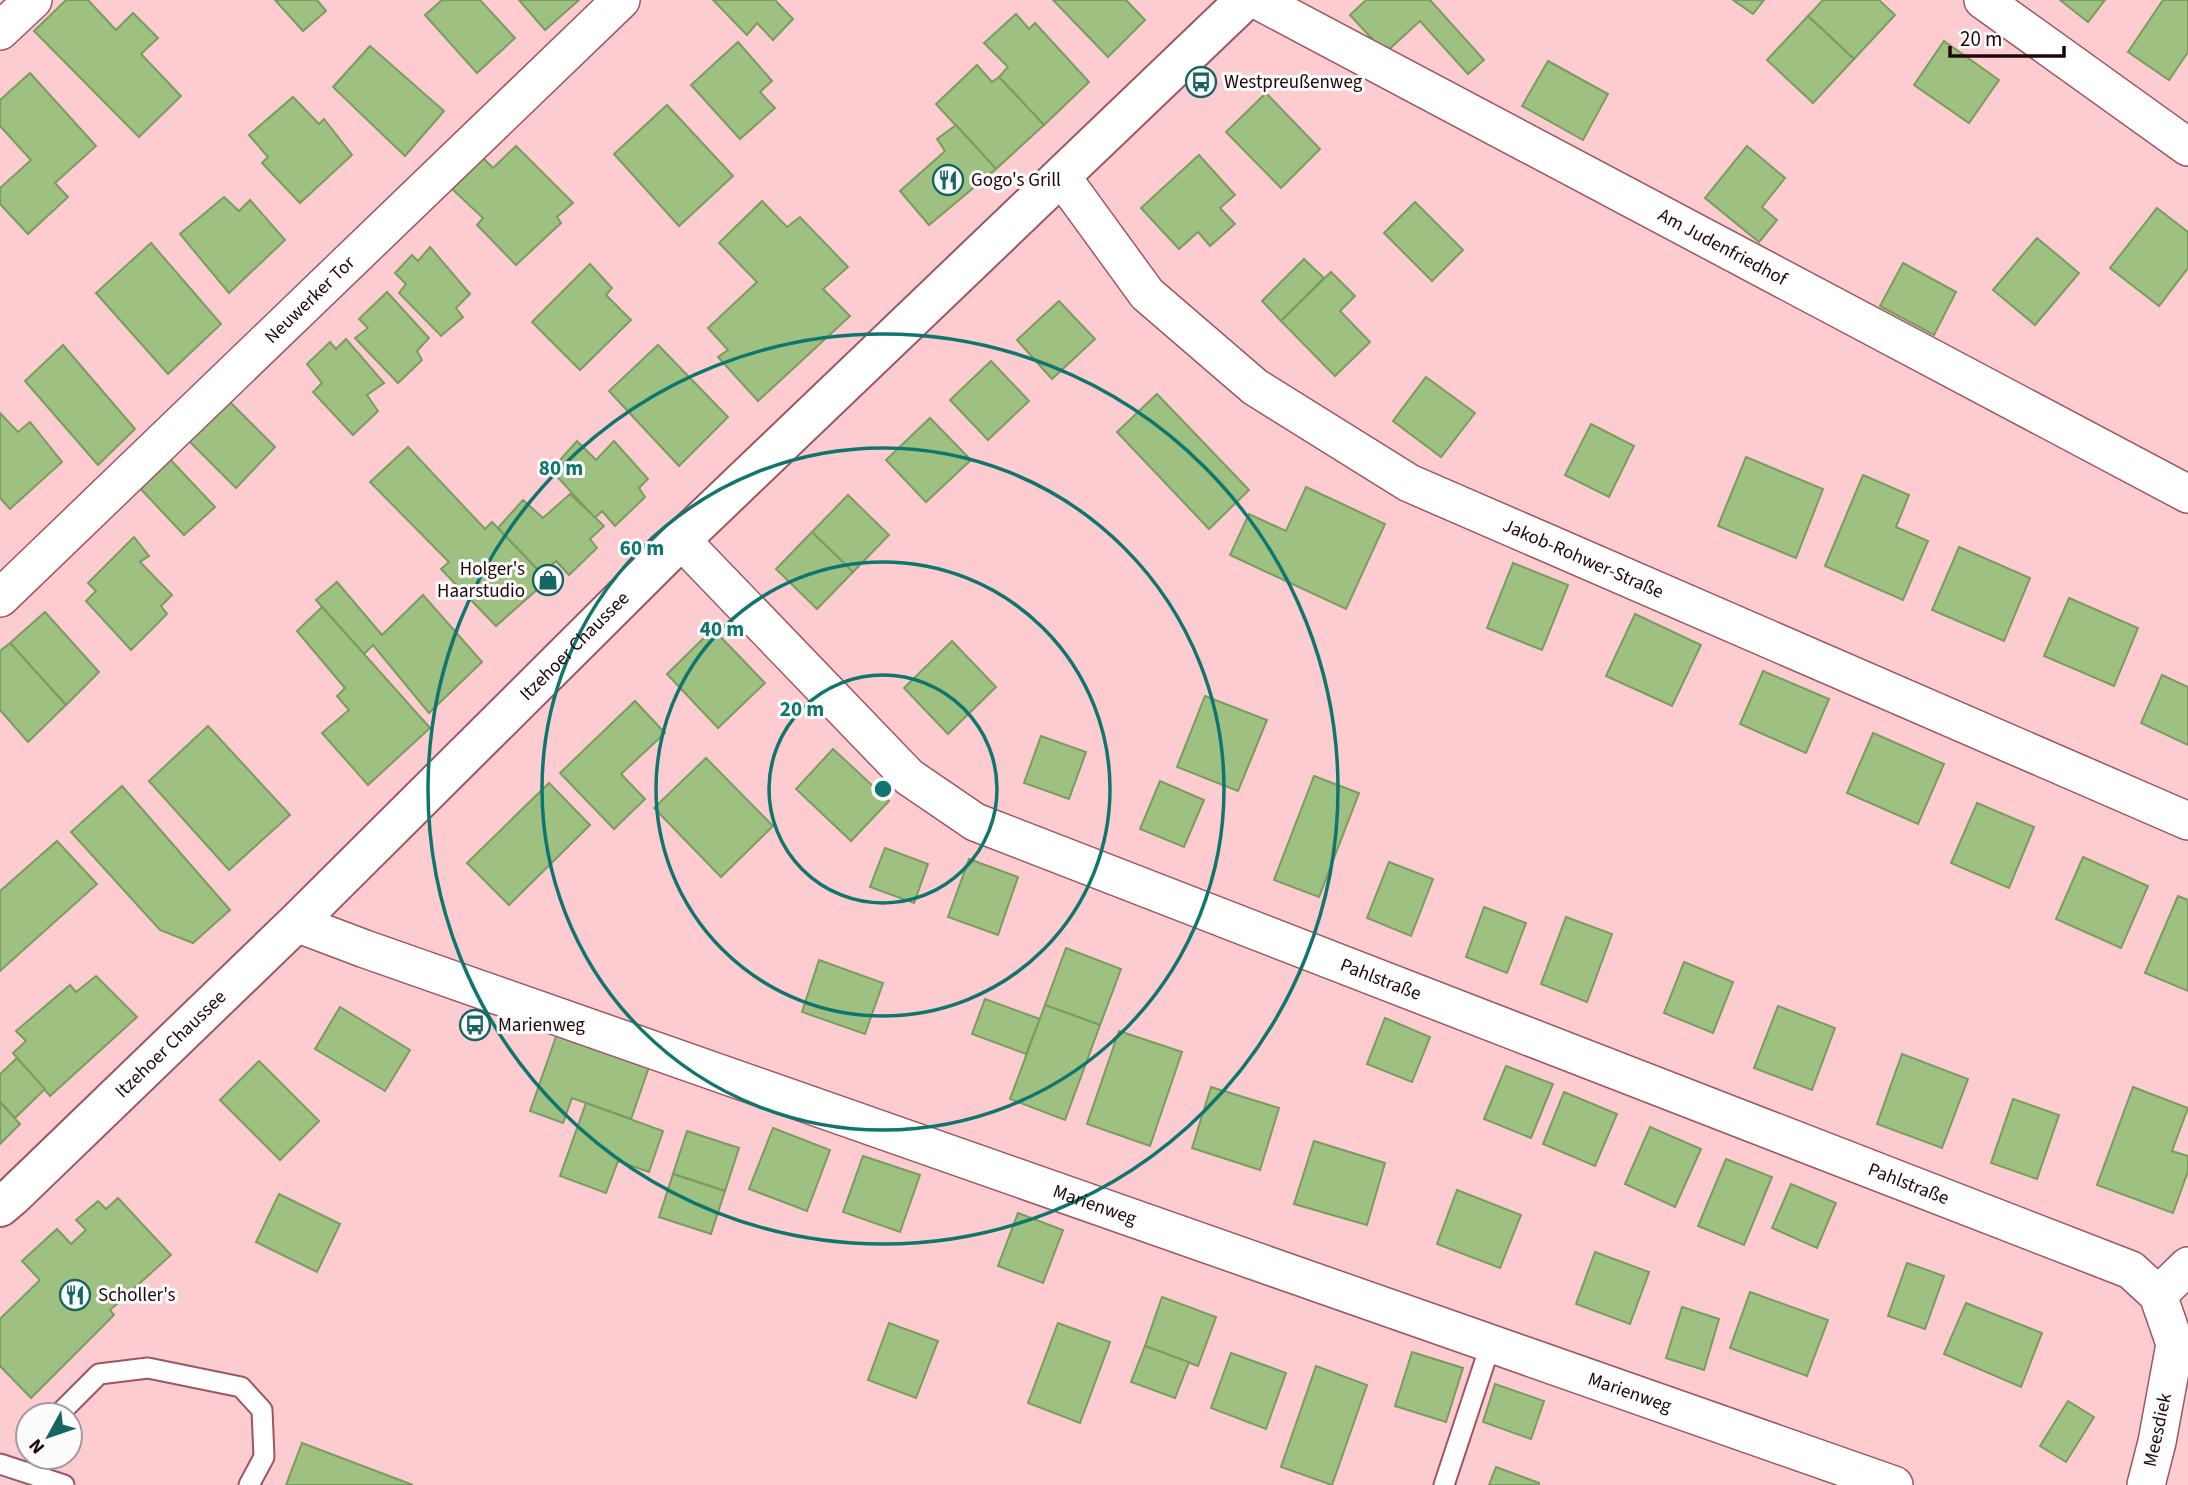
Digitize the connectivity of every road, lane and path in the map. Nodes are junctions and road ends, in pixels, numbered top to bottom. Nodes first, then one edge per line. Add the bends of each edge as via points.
1 (33, 0) edge
2 (621, 0) edge
3 (1245, 0) edge
4 (1256, 0) edge
5 (1983, 0) edge
6 (0, 32) edge
7 (2188, 147) edge
8 (1061, 176) junction
9 (2188, 494) edge
10 (681, 540) junction
11 (0, 598) edge
12 (2188, 821) edge
13 (296, 923) junction
14 (0, 1206) edge
15 (2188, 1266) edge
16 (2158, 1296) junction
17 (1491, 1343) junction
18 (72, 1401) edge
19 (40, 1471) edge
20 (64, 1485) edge
21 (249, 1485) edge
22 (1444, 1485) edge
23 (1894, 1485) edge
24 (2146, 1485) edge

1 - 6 street
2 - 11 street, Neuwerker Tor
3 - 8 street, Itzehoer Chaussee
4 - 9 street, Am Judenfriedhof
5 - 7 street
8 - 10 street, Itzehoer Chaussee
8 - 12 street, Jakob-Rohwer-Straße via 1147,294 1255,387 1409,483
10 - 13 street, Itzehoer Chaussee
10 - 16 street, Pahlstraße via 909,777 975,822 2131,1270
13 - 14 street, Itzehoer Chaussee
13 - 17 street, Marienweg
15 - 16 street
16 - 24 street, Meesdiek via 2175,1344
17 - 22 lane
17 - 23 street, Marienweg
18 - 21 lane via 99,1374 148,1368 241,1387 262,1410 264,1457
19 - 20 lane

